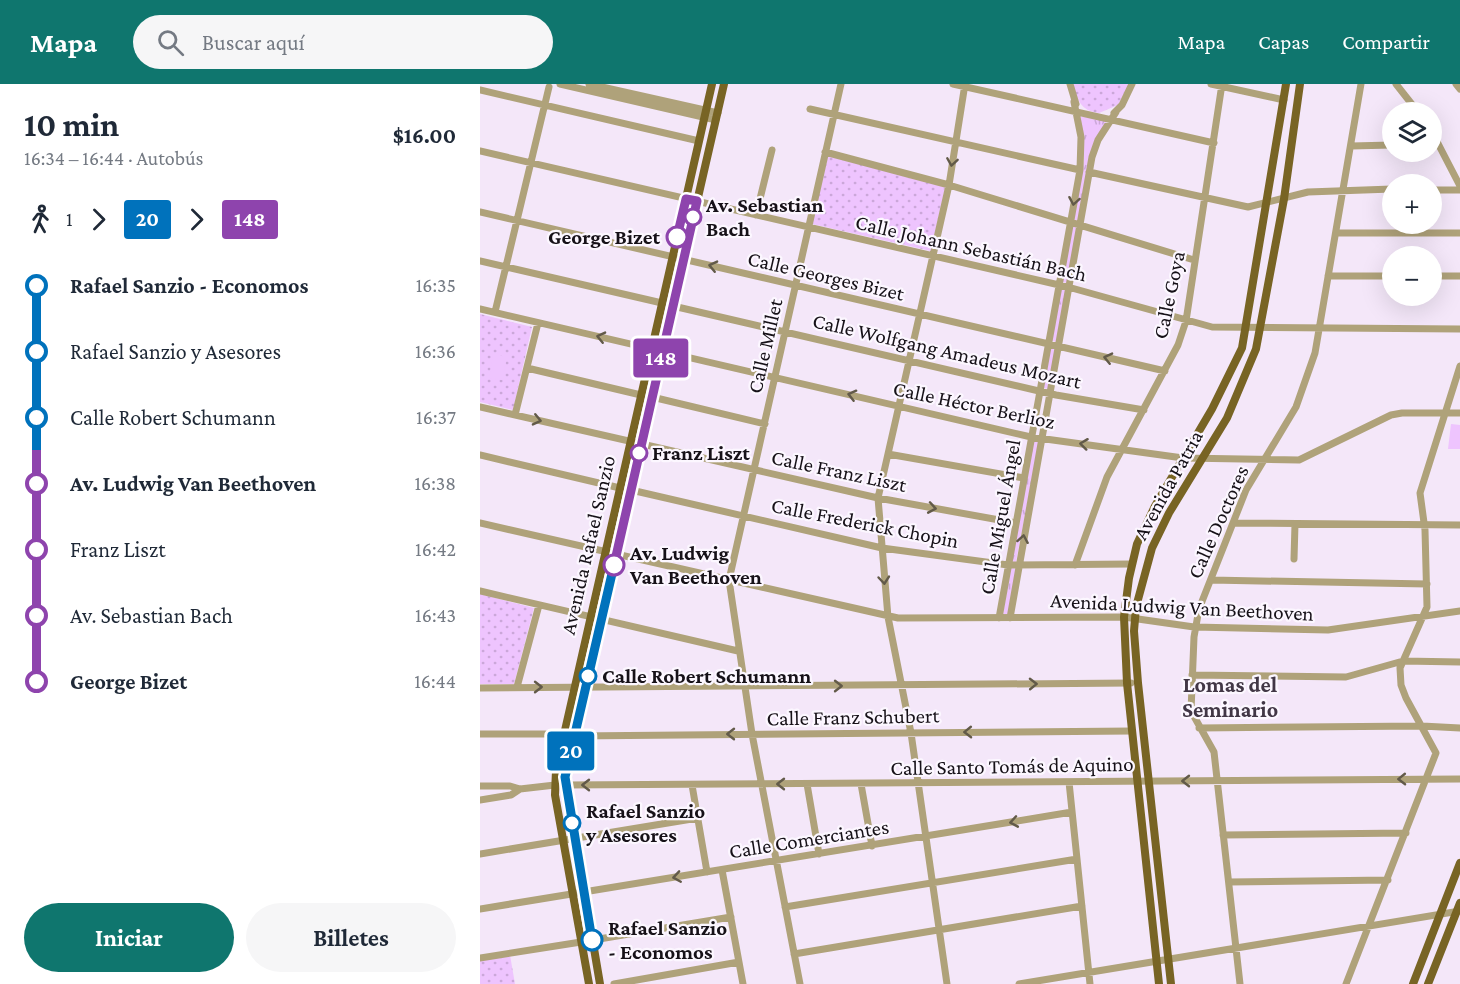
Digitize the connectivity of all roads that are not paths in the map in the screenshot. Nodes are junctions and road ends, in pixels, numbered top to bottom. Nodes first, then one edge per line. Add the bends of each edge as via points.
1 (560, 84) edge
2 (590, 84) edge
3 (712, 84) edge
4 (724, 84) edge
5 (841, 84) edge
6 (953, 84) edge
7 (1070, 84) edge
8 (1132, 84) edge
9 (1211, 84) edge
10 (1286, 84) edge
11 (1300, 84) edge
12 (1361, 84) edge
13 (1396, 84) edge
14 (1456, 84) edge
15 (965, 85) edge
16 (1222, 85) edge
17 (549, 87) dead end
18 (1460, 89) edge
19 (480, 90) edge
20 (1284, 100) junction
21 (1410, 102) edge
22 (545, 105) junction
23 (674, 107) junction
24 (810, 109) dead end
25 (1116, 112) junction
26 (1081, 113) junction
27 (705, 114) junction
28 (833, 114) junction
29 (717, 117) junction
30 (1100, 117) junction
31 (1111, 119) junction
32 (699, 141) junction
33 (956, 142) junction
34 (1214, 143) junction
35 (1382, 145) edge
36 (1350, 146) junction
37 (1442, 149) edge
38 (772, 150) dead end
39 (480, 151) edge
40 (825, 152) junction
41 (531, 163) junction
42 (1080, 170) junction
43 (1089, 172) junction
44 (949, 185) junction
45 (1460, 188) edge
46 (1343, 189) junction
47 (1382, 189) edge
48 (1442, 189) edge
49 (1205, 198) junction
50 (686, 199) junction
51 (1284, 199) junction
52 (697, 201) junction
53 (1268, 203) junction
54 (480, 212) edge
55 (756, 215) junction
56 (517, 221) junction
57 (1070, 223) junction
58 (1079, 225) junction
59 (808, 227) junction
60 (1336, 233) junction
61 (1460, 233) edge
62 (933, 256) junction
63 (673, 257) junction
64 (684, 260) junction
65 (1194, 260) junction
66 (480, 261) edge
67 (506, 267) junction
68 (1328, 276) junction
69 (1382, 276) edge
70 (1442, 276) edge
71 (1460, 276) edge
72 (1059, 285) junction
73 (796, 286) junction
74 (1068, 287) junction
75 (662, 303) junction
76 (673, 306) junction
77 (480, 309) edge
78 (495, 312) junction
79 (920, 314) junction
80 (1186, 321) junction
81 (538, 323) junction
82 (1247, 327) junction
83 (1262, 328) junction
84 (1319, 329) junction
85 (1460, 329) edge
86 (786, 332) junction
87 (1048, 344) junction
88 (1058, 346) junction
89 (652, 349) junction
90 (663, 351) junction
91 (909, 361) junction
92 (1460, 366) edge
93 (527, 368) junction
94 (1165, 371) junction
95 (776, 377) junction
96 (1040, 391) junction
97 (1049, 393) junction
98 (641, 395) junction
99 (652, 398) junction
100 (899, 406) junction
101 (480, 407) edge
102 (1144, 410) junction
103 (1460, 413) edge
104 (1445, 414) junction
105 (515, 415) junction
106 (765, 424) junction
107 (1031, 437) junction
108 (1041, 438) junction
109 (631, 442) junction
110 (641, 444) junction
111 (1122, 449) junction
112 (888, 454) junction
113 (480, 455) edge
114 (1183, 458) junction
115 (1202, 459) junction
116 (1264, 460) junction
117 (754, 470) junction
118 (1024, 478) junction
119 (620, 488) junction
120 (631, 490) junction
121 (879, 498) junction
122 (743, 516) junction
123 (480, 523) edge
124 (1016, 523) junction
125 (1234, 523) junction
126 (1295, 524) junction
127 (1424, 525) junction
128 (1460, 525) edge
129 (882, 548) junction
130 (605, 552) junction
131 (616, 554) junction
132 (1294, 559) dead end
133 (1132, 564) junction
134 (1008, 565) junction
135 (1075, 565) junction
136 (1019, 566) junction
137 (729, 580) junction
138 (1211, 580) junction
139 (1427, 584) junction
140 (480, 591) edge
141 (538, 605) junction
142 (1460, 611) edge
143 (1426, 615) junction
144 (590, 617) junction
145 (888, 617) junction
146 (1124, 617) junction
147 (999, 618) junction
148 (1010, 618) junction
149 (1135, 618) junction
150 (601, 619) junction
151 (1194, 627) junction
152 (738, 651) junction
153 (1402, 661) junction
154 (1460, 662) edge
155 (1192, 675) junction
156 (1138, 682) junction
157 (1127, 683) junction
158 (901, 685) junction
159 (743, 686) junction
160 (480, 687) edge
161 (518, 687) junction
162 (574, 687) junction
163 (585, 687) junction
164 (1422, 726) junction
165 (1199, 728) junction
166 (1460, 728) edge
167 (1132, 731) junction
168 (911, 733) junction
169 (480, 734) edge
170 (563, 734) junction
171 (752, 734) junction
172 (574, 736) junction
173 (1460, 778) edge
174 (1427, 779) junction
175 (1137, 781) junction
176 (1149, 781) junction
177 (1217, 781) junction
178 (1069, 782) junction
179 (692, 784) junction
180 (761, 784) junction
181 (807, 784) junction
182 (861, 784) junction
183 (918, 784) junction
184 (555, 785) junction
185 (565, 785) junction
186 (480, 786) edge
187 (520, 789) junction
188 (480, 800) edge
189 (1072, 812) junction
190 (698, 818) junction
191 (1406, 833) junction
192 (1223, 835) junction
193 (926, 837) junction
194 (574, 838) junction
195 (563, 840) junction
196 (872, 846) junction
197 (480, 854) edge
198 (819, 854) junction
199 (1077, 859) junction
200 (776, 861) junction
201 (1460, 863) edge
202 (722, 870) junction
203 (707, 872) junction
204 (1388, 880) junction
205 (1229, 882) junction
206 (932, 883) junction
207 (584, 893) junction
208 (573, 894) junction
209 (1460, 903) edge
210 (1082, 906) junction
211 (785, 907) junction
212 (480, 909) edge
213 (1458, 912) edge
214 (1440, 914) junction
215 (731, 917) junction
216 (1369, 926) junction
217 (939, 930) junction
218 (592, 940) junction
219 (581, 942) junction
220 (1236, 948) junction
221 (794, 954) junction
222 (480, 958) edge
223 (1168, 959) junction
224 (1157, 961) junction
225 (739, 962) junction
226 (1421, 964) junction
227 (1434, 969) junction
228 (1088, 972) junction
229 (589, 984) edge
230 (600, 984) edge
231 (614, 984) edge
232 (743, 984) edge
233 (800, 984) edge
234 (947, 984) edge
235 (1019, 984) edge
236 (1090, 984) edge
237 (1159, 984) edge
238 (1171, 984) edge
239 (1240, 984) edge
240 (1346, 984) edge
241 (1413, 984) edge
242 (1428, 984) edge

1 - 23 street
2 - 23 street
3 - 27 main road, Avenida Rafael Sanzio
4 - 29 main road, Avenida Rafael Sanzio
5 - 28 street, Calle Millet
6 - 15 street
7 - 26 street, Calle Miguel Ángel
8 - 25 street, Calle Miguel Ángel
9 - 16 street
10 - 20 main road, Avenida Patria
11 - 51 main road, Avenida Patria
12 - 36 street, Calle Doctores
13 - 21 street
14 - 18 street
15 - 26 street
15 - 33 street
16 - 20 street
16 - 34 street, Calle Goya
17 - 22 street
19 - 22 street
20 - 53 main road, Avenida Patria
22 - 32 street
22 - 41 street
23 - 27 street
24 - 28 street
25 - 30 street
25 - 31 street, Calle Miguel Ángel
26 - 30 street
26 - 42 street, Calle Miguel Ángel
27 - 29 street
27 - 32 main road, Avenida Rafael Sanzio
28 - 33 street
28 - 40 street, Calle Millet
29 - 52 main road, Avenida Rafael Sanzio
30 - 31 street
31 - 34 street
31 - 43 street, Calle Miguel Ángel via 1094,149
32 - 50 main road, Avenida Rafael Sanzio
33 - 42 street
33 -> 44 street
34 - 49 street, Calle Goya
35 - 36 street
36 - 46 street, Calle Doctores
37 - 45 street
38 - 55 street
39 - 41 street, Calle Johann Sebastián Bach
40 - 44 street
40 - 59 street, Calle Millet
41 - 50 street, Calle Johann Sebastián Bach
41 - 56 street
42 -> 57 street, Calle Miguel Ángel
43 - 49 street
43 - 58 street, Calle Miguel Ángel
44 - 57 street
44 - 62 street
45 - 48 street
46 - 47 street
46 - 51 street
46 - 60 street, Calle Doctores
49 - 53 street via 1248,207
49 - 65 street, Calle Goya
50 - 52 street, Calle Johann Sebastián Bach
50 - 63 main road, Avenida Rafael Sanzio
51 - 53 street
51 - 83 main road, Avenida Patria
52 - 55 street, Calle Johann Sebastián Bach
52 - 64 main road, Avenida Rafael Sanzio
53 - 82 main road, Avenida Patria
54 - 56 street, Calle Georges Bizet
55 - 59 street, Calle Johann Sebastián Bach
56 - 63 street, Calle Georges Bizet
56 - 67 street
57 - 58 street
57 - 72 street, Calle Miguel Ángel
58 - 65 street
58 - 74 street, Calle Miguel Ángel
59 - 62 street, Calle Johann Sebastián Bach
59 - 73 street, Calle Millet
60 - 61 street
60 - 68 street, Calle Doctores
62 - 72 street, Calle Johann Sebastián Bach
62 - 79 street
63 - 64 street, Calle Georges Bizet
63 - 75 main road, Avenida Rafael Sanzio
73 -> 64 street, Calle Georges Bizet
64 - 76 main road, Avenida Rafael Sanzio
65 - 80 street, Calle Goya
66 - 67 street
67 - 75 street
67 - 78 street
68 - 69 street
68 - 84 street, Calle Doctores
70 - 71 street
72 - 74 street, Calle Johann Sebastián Bach
72 - 87 street, Calle Miguel Ángel
73 - 79 street, Calle Georges Bizet
73 - 86 street, Calle Millet
74 - 80 street, Calle Johann Sebastián Bach
74 - 88 street, Calle Miguel Ángel
75 - 89 main road, Avenida Rafael Sanzio
76 - 86 street, Calle Wolfgang Amadeus Mozart
76 - 90 main road, Avenida Rafael Sanzio
77 - 78 street, Calle Héctor Berlioz
78 - 81 street, Calle Héctor Berlioz
79 - 87 street, Calle Georges Bizet
79 - 91 street
80 - 82 street, Calle Johann Sebastián Bach via 1212,327
80 - 94 street, Calle Goya
89 -> 81 street, Calle Héctor Berlioz
81 - 93 street
82 - 83 street, Calle Johann Sebastián Bach
82 - 114 main road, Avenida Patria via 1236,365
83 - 84 street, Calle Johann Sebastián Bach
83 - 115 main road, Avenida Patria via 1248,374
84 - 85 street, Calle Johann Sebastián Bach
84 - 116 street, Calle Doctores via 1296,407
86 - 91 street, Calle Wolfgang Amadeus Mozart
86 - 95 street, Calle Millet
87 - 88 street, Calle Georges Bizet
87 - 96 street, Calle Miguel Ángel
94 -> 88 street, Calle Georges Bizet
88 - 97 street, Calle Miguel Ángel
89 - 90 street, Calle Héctor Berlioz
89 - 98 main road, Avenida Rafael Sanzio
90 - 95 street, Calle Héctor Berlioz
90 - 99 main road, Avenida Rafael Sanzio
91 - 96 street, Calle Wolfgang Amadeus Mozart
91 - 100 street
92 - 104 street
93 - 98 street
93 - 105 street
94 - 102 street, Calle Goya
100 -> 95 street, Calle Héctor Berlioz
95 - 106 street, Calle Millet
96 - 97 street, Calle Wolfgang Amadeus Mozart
96 - 107 street, Calle Miguel Ángel
97 - 102 street, Calle Wolfgang Amadeus Mozart
97 - 108 street, Calle Miguel Ángel
98 - 109 main road, Avenida Rafael Sanzio
99 - 106 street
99 - 110 main road, Avenida Rafael Sanzio
100 - 107 street, Calle Héctor Berlioz
100 - 112 street
101 - 105 street, Calle Franz Liszt
102 - 111 street, Calle Goya
103 - 104 street, Calle Héctor Berlioz
104 - 116 street, Calle Héctor Berlioz via 1390,415 1308,457
104 - 127 street via 1419,493
105 -> 109 street, Calle Franz Liszt
106 - 117 street, Calle Millet
107 - 108 street, Calle Héctor Berlioz
107 - 118 street, Calle Miguel Ángel
111 -> 108 street, Calle Héctor Berlioz
136 -> 108 street, Calle Miguel Ángel
109 - 110 street, Calle Franz Liszt
109 - 119 main road, Avenida Rafael Sanzio
110 - 117 street, Calle Franz Liszt
110 - 120 main road, Avenida Rafael Sanzio
111 - 114 street, Calle Héctor Berlioz
111 - 135 street, Calle Goya via 1094,506
112 - 118 street
112 - 121 street
113 - 119 street
114 - 115 street, Calle Héctor Berlioz
114 - 133 main road, Avenida Patria via 1155,506
115 - 116 street, Calle Héctor Berlioz
115 - 149 main road, Avenida Patria via 1152,548
116 - 125 street, Calle Doctores via 1246,489
117 - 121 street, Calle Franz Liszt
117 - 122 street, Calle Millet
118 - 124 street, Calle Miguel Ángel
119 - 130 main road, Avenida Rafael Sanzio
120 - 122 street, Calle Frederick Chopin
120 - 131 main road, Avenida Rafael Sanzio
121 -> 124 street, Calle Franz Liszt
121 - 129 street
122 - 129 street, Calle Frederick Chopin
122 - 137 street, Calle Millet
123 - 130 street, Avenida Ludwig Van Beethoven
124 - 134 street, Calle Miguel Ángel
125 - 126 street
125 - 138 street, Calle Doctores
126 - 127 street
126 - 132 street
127 - 128 street
127 - 139 street
129 - 134 street, Calle Frederick Chopin
129 -> 145 street
130 - 131 street, Avenida Ludwig Van Beethoven
130 - 144 main road, Avenida Rafael Sanzio
131 - 137 street, Avenida Ludwig Van Beethoven
131 - 150 main road, Avenida Rafael Sanzio
133 - 135 street, Calle Frederick Chopin
133 - 146 main road, Avenida Patria
134 - 136 street, Calle Frederick Chopin
134 - 147 street, Calle Miguel Ángel
135 - 136 street, Calle Frederick Chopin
136 - 148 street, Calle Miguel Ángel
137 - 145 street, Avenida Ludwig Van Beethoven
137 - 152 street, Calle Millet
138 - 139 street
138 - 151 street, Calle Doctores
139 - 143 street
140 - 141 street
141 - 144 street
141 - 161 street
142 - 143 street, Avenida Ludwig Van Beethoven
143 - 151 street, Avenida Ludwig Van Beethoven via 1328,630
143 - 153 street
144 - 150 street
144 - 162 main road, Avenida Rafael Sanzio
145 - 147 street, Avenida Ludwig Van Beethoven
145 - 158 street
146 - 148 street, Avenida Ludwig Van Beethoven
146 - 149 street, Avenida Ludwig Van Beethoven
146 - 157 main road, Avenida Patria
147 - 148 street, Avenida Ludwig Van Beethoven
149 - 151 street, Avenida Ludwig Van Beethoven
149 - 156 main road, Avenida Patria
150 - 152 street
150 - 163 main road, Avenida Rafael Sanzio
151 - 155 street, Calle Doctores
152 - 159 street, Calle Millet
153 - 154 street
153 - 155 street via 1346,677
153 - 164 street via 1403,692
155 - 165 street, Calle Doctores via 1191,711
156 - 157 street
156 - 176 main road, Avenida Patria
158 -> 157 street
157 - 167 main road, Avenida Patria
159 -> 158 street
158 - 168 street
159 - 163 street
159 - 171 street, Calle Millet
160 - 161 street
161 -> 162 street
162 - 163 street
162 - 170 main road, Avenida Rafael Sanzio
163 - 172 main road, Avenida Rafael Sanzio
164 - 165 street
164 - 166 street
164 - 174 street via 1436,753
165 - 177 street, Calle Doctores via 1214,752
167 -> 168 street, Calle Franz Schubert
167 - 175 main road, Avenida Patria
168 - 171 street, Calle Franz Schubert
168 - 183 street
169 - 170 street
170 - 184 main road, Avenida Rafael Sanzio
171 -> 172 street, Calle Franz Schubert
171 - 180 street, Calle Millet
172 - 185 main road, Avenida Rafael Sanzio
173 - 174 street, Calle Santo Tomás de Aquino
174 -> 177 street, Calle Santo Tomás de Aquino
174 - 191 street
175 - 176 street, Calle Santo Tomás de Aquino
175 - 178 street, Calle Santo Tomás de Aquino
175 - 224 main road, Avenida Patria
177 -> 176 street, Calle Santo Tomás de Aquino
176 - 223 main road, Avenida Patria
177 - 192 street, Calle Doctores
178 - 183 street, Calle Santo Tomás de Aquino
178 - 189 street
179 - 180 street, Calle Santo Tomás de Aquino
179 -> 185 street, Calle Santo Tomás de Aquino
179 - 190 street
181 -> 180 street, Calle Santo Tomás de Aquino
180 - 200 street, Calle Millet
181 - 182 street, Calle Santo Tomás de Aquino
181 - 198 street
182 - 183 street, Calle Santo Tomás de Aquino
182 - 196 street
183 - 193 street
184 - 187 street
184 - 195 main road, Avenida Rafael Sanzio
185 - 194 main road, Avenida Rafael Sanzio
186 - 187 street
187 - 188 street via 511,795
189 -> 193 street, Calle Comerciantes
189 - 199 street
190 - 194 street
190 - 203 street
191 - 192 street
191 - 204 street
192 - 205 street, Calle Doctores
193 - 196 street, Calle Comerciantes
193 - 206 street
194 - 195 street
194 - 207 main road, Avenida Rafael Sanzio
195 - 197 street
195 - 208 main road, Avenida Rafael Sanzio
196 - 198 street, Calle Comerciantes
198 - 200 street, Calle Comerciantes
199 - 206 street
199 - 210 street
200 - 202 street, Calle Comerciantes
200 - 211 street, Calle Millet
201 - 214 main road
202 - 203 street, Calle Comerciantes
202 - 215 street
203 -> 207 street, Calle Comerciantes
204 - 205 street
204 - 216 street
205 - 220 street, Calle Doctores
206 - 211 street
206 - 217 street
207 - 208 street, Calle Comerciantes
207 - 218 main road, Avenida Rafael Sanzio
208 - 212 street, Calle Comerciantes
208 - 219 main road, Avenida Rafael Sanzio
209 - 213 main road
210 - 217 street
210 - 228 street
211 - 221 street, Calle Millet
213 - 214 street
213 - 227 main road
214 - 216 street
214 - 226 main road
215 - 218 street
215 - 225 street
216 - 220 street
216 - 240 street
217 - 221 street
217 - 234 street
218 - 230 main road, Avenida Rafael Sanzio
219 - 222 street
219 - 229 main road, Avenida Rafael Sanzio
220 - 223 street
220 - 239 street, Calle Doctores
221 - 233 street, Calle Millet
223 - 224 street
223 - 238 main road, Avenida Patria
224 - 228 street
224 - 237 main road, Avenida Patria
225 - 231 street
225 - 232 street
226 - 227 main road
226 - 241 main road
227 - 242 main road
228 - 235 street
228 - 236 street

